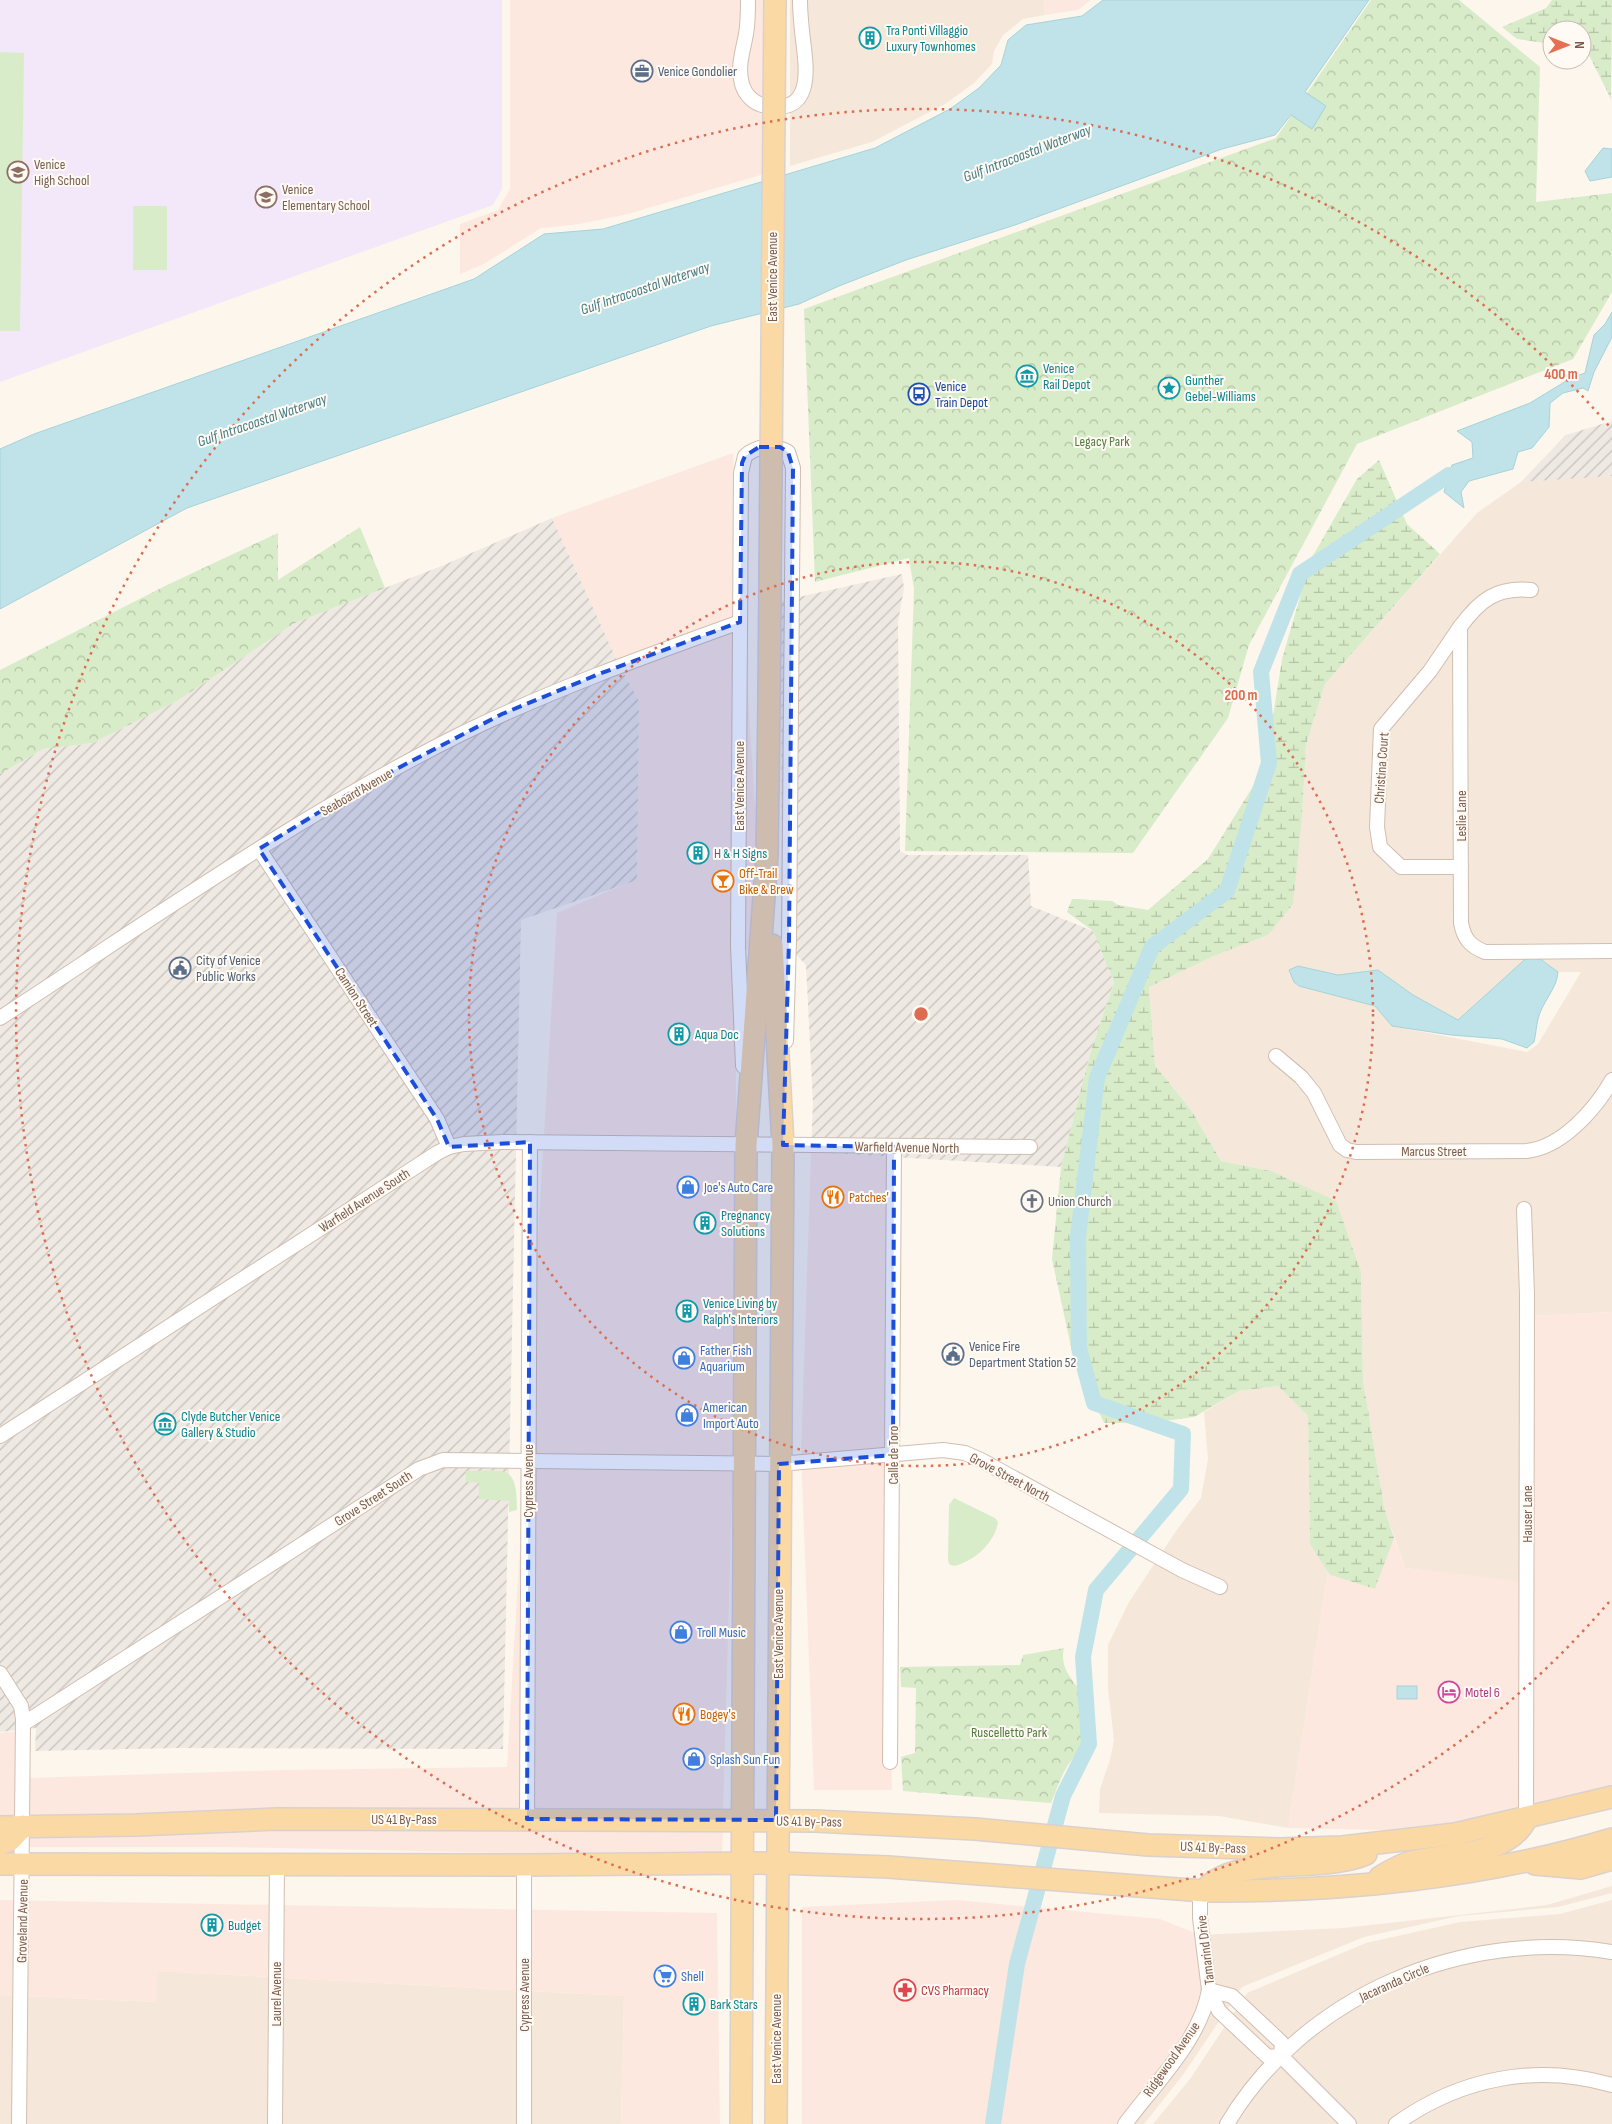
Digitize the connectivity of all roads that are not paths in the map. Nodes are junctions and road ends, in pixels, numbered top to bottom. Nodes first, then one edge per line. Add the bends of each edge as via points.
1 (748, 0) edge
2 (775, 0) edge
3 (800, 0) edge
4 (1531, 590) dead end
5 (740, 622) junction
6 (1460, 627) junction
7 (260, 849) junction
8 (767, 855) junction
9 (1461, 866) junction
10 (1612, 951) edge
11 (0, 1018) edge
12 (1276, 1056) dead end
13 (1612, 1080) edge
14 (530, 1142) junction
15 (746, 1145) junction
16 (783, 1145) junction
17 (449, 1147) junction
18 (894, 1147) junction
19 (1030, 1147) dead end
20 (1524, 1209) dead end
21 (0, 1436) edge
22 (894, 1456) junction
23 (528, 1461) junction
24 (746, 1464) junction
25 (780, 1464) junction
26 (1220, 1587) dead end
27 (0, 1673) edge
28 (23, 1721) junction
29 (890, 1762) dead end
30 (1612, 1798) edge
31 (1526, 1819) junction
32 (527, 1820) junction
33 (742, 1820) junction
34 (776, 1820) junction
35 (0, 1826) edge
36 (23, 1826) junction
37 (1612, 1839) edge
38 (1386, 1843) junction
39 (0, 1844) edge
40 (1612, 1859) edge
41 (742, 1862) junction
42 (778, 1862) junction
43 (1514, 1862) junction
44 (0, 1864) edge
45 (22, 1864) junction
46 (277, 1864) junction
47 (524, 1865) junction
48 (1369, 1884) junction
49 (1204, 1891) junction
50 (1612, 1950) edge
51 (1209, 1990) junction
52 (1281, 2056) junction
53 (1612, 2085) edge
54 (20, 2124) edge
55 (275, 2124) edge
56 (524, 2124) edge
57 (741, 2124) edge
58 (776, 2124) edge
59 (1125, 2124) edge
60 (1227, 2124) edge
61 (1349, 2124) edge
62 (1396, 2124) edge

1 - 3 street via 740,68 742,83 754,101 764,106 779,107 796,99 806,80
2 - 8 main road, East Venice Avenue, bridge
4 - 6 street via 1507,590 1492,595 1474,608
5 - 7 street, Seaboard Avenue via 502,714 352,792
5 - 15 street, East Venice Avenue via 738,946
5 - 16 street, East Venice Avenue via 742,464 745,456 759,447 780,447 788,452 793,468 790,940
6 - 9 street, Leslie Lane
6 - 9 street, Christina Court via 1430,671 1381,729 1377,827 1380,847 1401,867
7 - 11 street, Seaboard Avenue
7 - 17 street, Camion Street via 437,1119
8 - 15 main road, East Venice Avenue
8 - 16 main road, East Venice Avenue
9 - 10 street, Leslie Lane via 1461,923 1468,942 1476,948 1485,952
12 - 13 street, Marcus Street via 1314,1093 1340,1145 1356,1152 1542,1149 1554,1143 1594,1108
14 - 15 street, Warfield Avenue South
14 - 17 street, Warfield Avenue South
14 - 23 street, Cypress Avenue
15 - 16 street, Warfield Avenue South
15 - 24 main road, East Venice Avenue
16 - 18 street, Warfield Avenue North
16 - 25 main road, East Venice Avenue
17 - 21 street, Warfield Avenue South
18 - 19 street, Warfield Avenue North
18 - 22 street, Calle de Toro
20 - 31 street, Hauser Lane via 1527,1295
22 - 25 street, Grove Street North
22 - 26 street, Grove Street North via 943,1450 965,1453
22 - 29 street, Calle de Toro
23 - 24 street, Grove Street South
23 - 28 street, Grove Street South via 443,1460 419,1469
23 - 32 street, Cypress Avenue
24 - 25 street, Grove Street South
24 - 33 main road, East Venice Avenue
25 - 34 main road, East Venice Avenue
27 - 28 street via 21,1706
28 - 36 street, Groveland Avenue
30 - 31 main road, US 41 By-Pass
31 - 38 main road, US 41 By-Pass via 1455,1834
31 - 48 main road via 1514,1836 1499,1845 1410,1862
32 - 33 main road, US 41 By-Pass
32 - 36 main road, US 41 By-Pass via 277,1820
33 - 34 main road, US 41 By-Pass
33 - 41 main road, East Venice Avenue
34 - 38 main road, US 41 By-Pass via 877,1823 1148,1845 1280,1849
34 - 42 main road, East Venice Avenue
35 - 36 main road, US 41 By-Pass
36 - 39 main road via 10,1840
36 - 45 street, Groveland Avenue
37 - 43 main road
38 - 49 main road via 1352,1860 1236,1871 1218,1878
40 - 43 main road via 1581,1868
41 - 42 main road
41 - 47 main road
41 - 57 main road, East Venice Avenue
42 - 49 main road
42 - 58 main road, East Venice Avenue
43 - 48 main road
44 - 45 main road
45 - 46 main road
45 - 54 street, Groveland Avenue
46 - 47 main road
46 - 55 street, Laurel Avenue
47 - 56 street, Cypress Avenue
48 - 49 main road via 1268,1891
49 - 51 street, Tamarind Drive via 1200,1918
50 - 52 street, Jacaranda Circle via 1493,1952 1411,1972 1343,2005
51 - 52 street, Tamarind Drive via 1220,2011 1268,2057
51 - 52 street via 1232,1996 1282,2043
51 - 59 street, Ridgewood Avenue via 1203,2014 1191,2035
52 - 60 street, Jacaranda Circle
52 - 61 street, Tamarind Drive
53 - 62 street via 1560,2075 1507,2076 1458,2090

